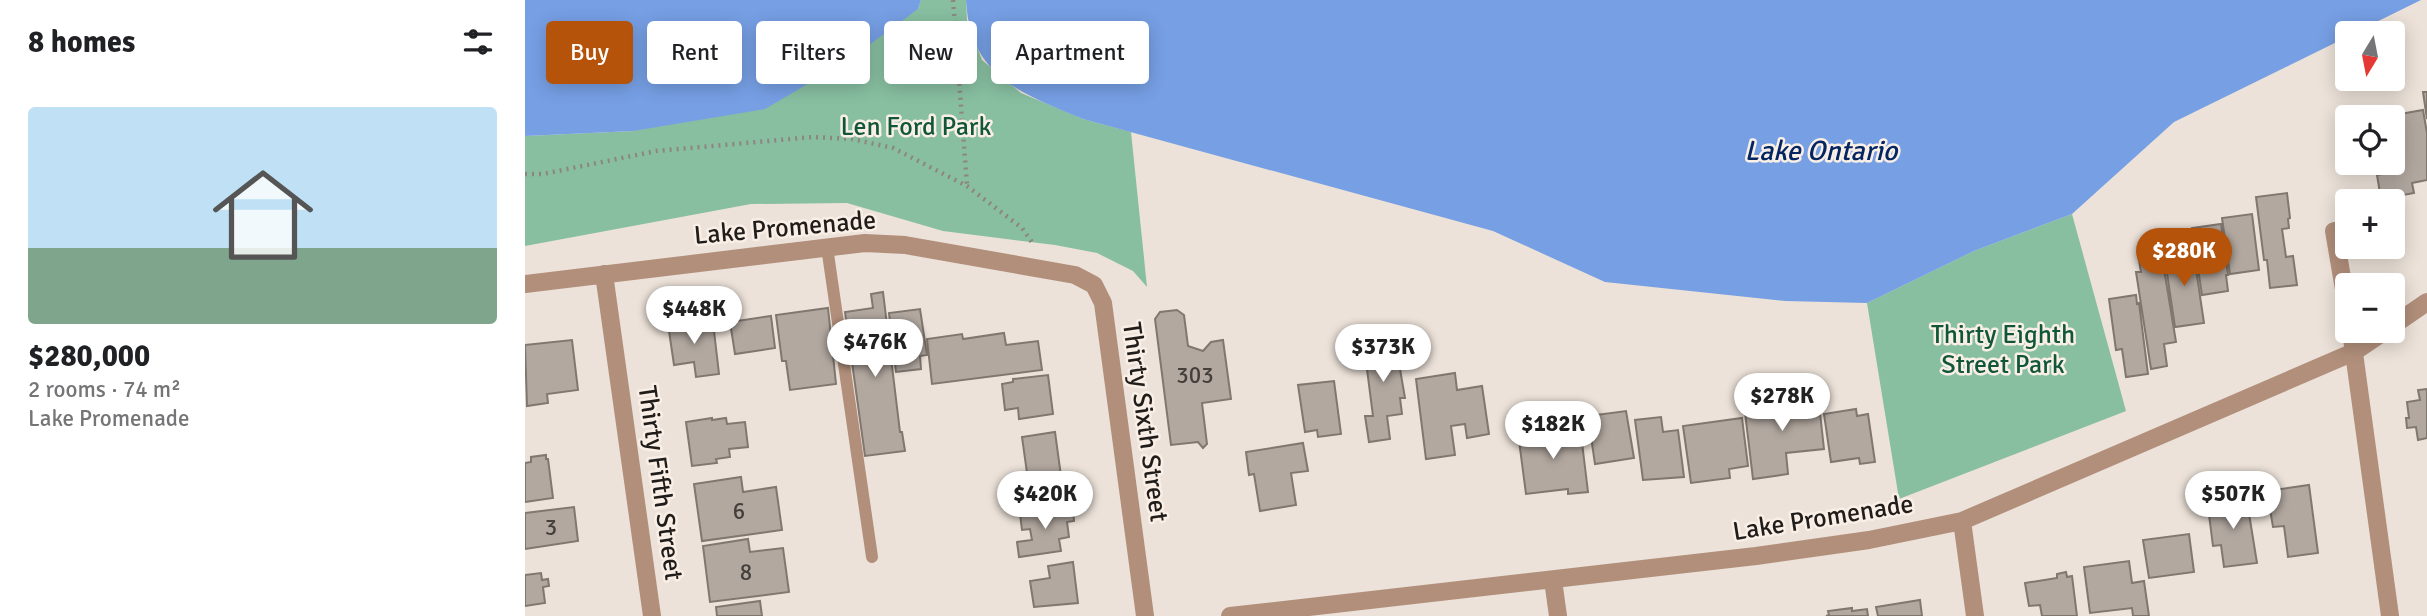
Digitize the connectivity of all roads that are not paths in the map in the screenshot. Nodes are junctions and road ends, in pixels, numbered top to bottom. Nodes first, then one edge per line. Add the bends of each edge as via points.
1 (2334, 231) dead end
2 (827, 247) junction
3 (1049, 270) joint
4 (2341, 273) edge
5 (604, 274) junction
6 (525, 284) edge
7 (2427, 302) edge
8 (2405, 317) edge
9 (2353, 343) edge
10 (2367, 343) edge
11 (2354, 352) junction
12 (1962, 521) junction
13 (872, 557) dead end
14 (1553, 580) junction
15 (652, 616) edge
16 (1145, 616) edge
17 (1230, 616) edge
18 (1558, 616) edge
19 (1975, 616) edge
20 (2390, 616) edge

1 - 4 street
2 - 3 street, Lake Promenade via 905,245
2 - 5 street, Lake Promenade
2 - 13 lane
3 - 16 street, Thirty Sixth Street via 1094,285 1103,303
5 - 6 street, Lake Promenade
5 - 15 street, Thirty Fifth Street
7 - 8 street
9 - 11 street
10 - 11 street, Lake Promenade
11 - 12 street, Lake Promenade
11 - 20 street
12 - 14 street, Lake Promenade via 1856,542
12 - 19 street
14 - 17 street, Lake Promenade
14 - 18 street

